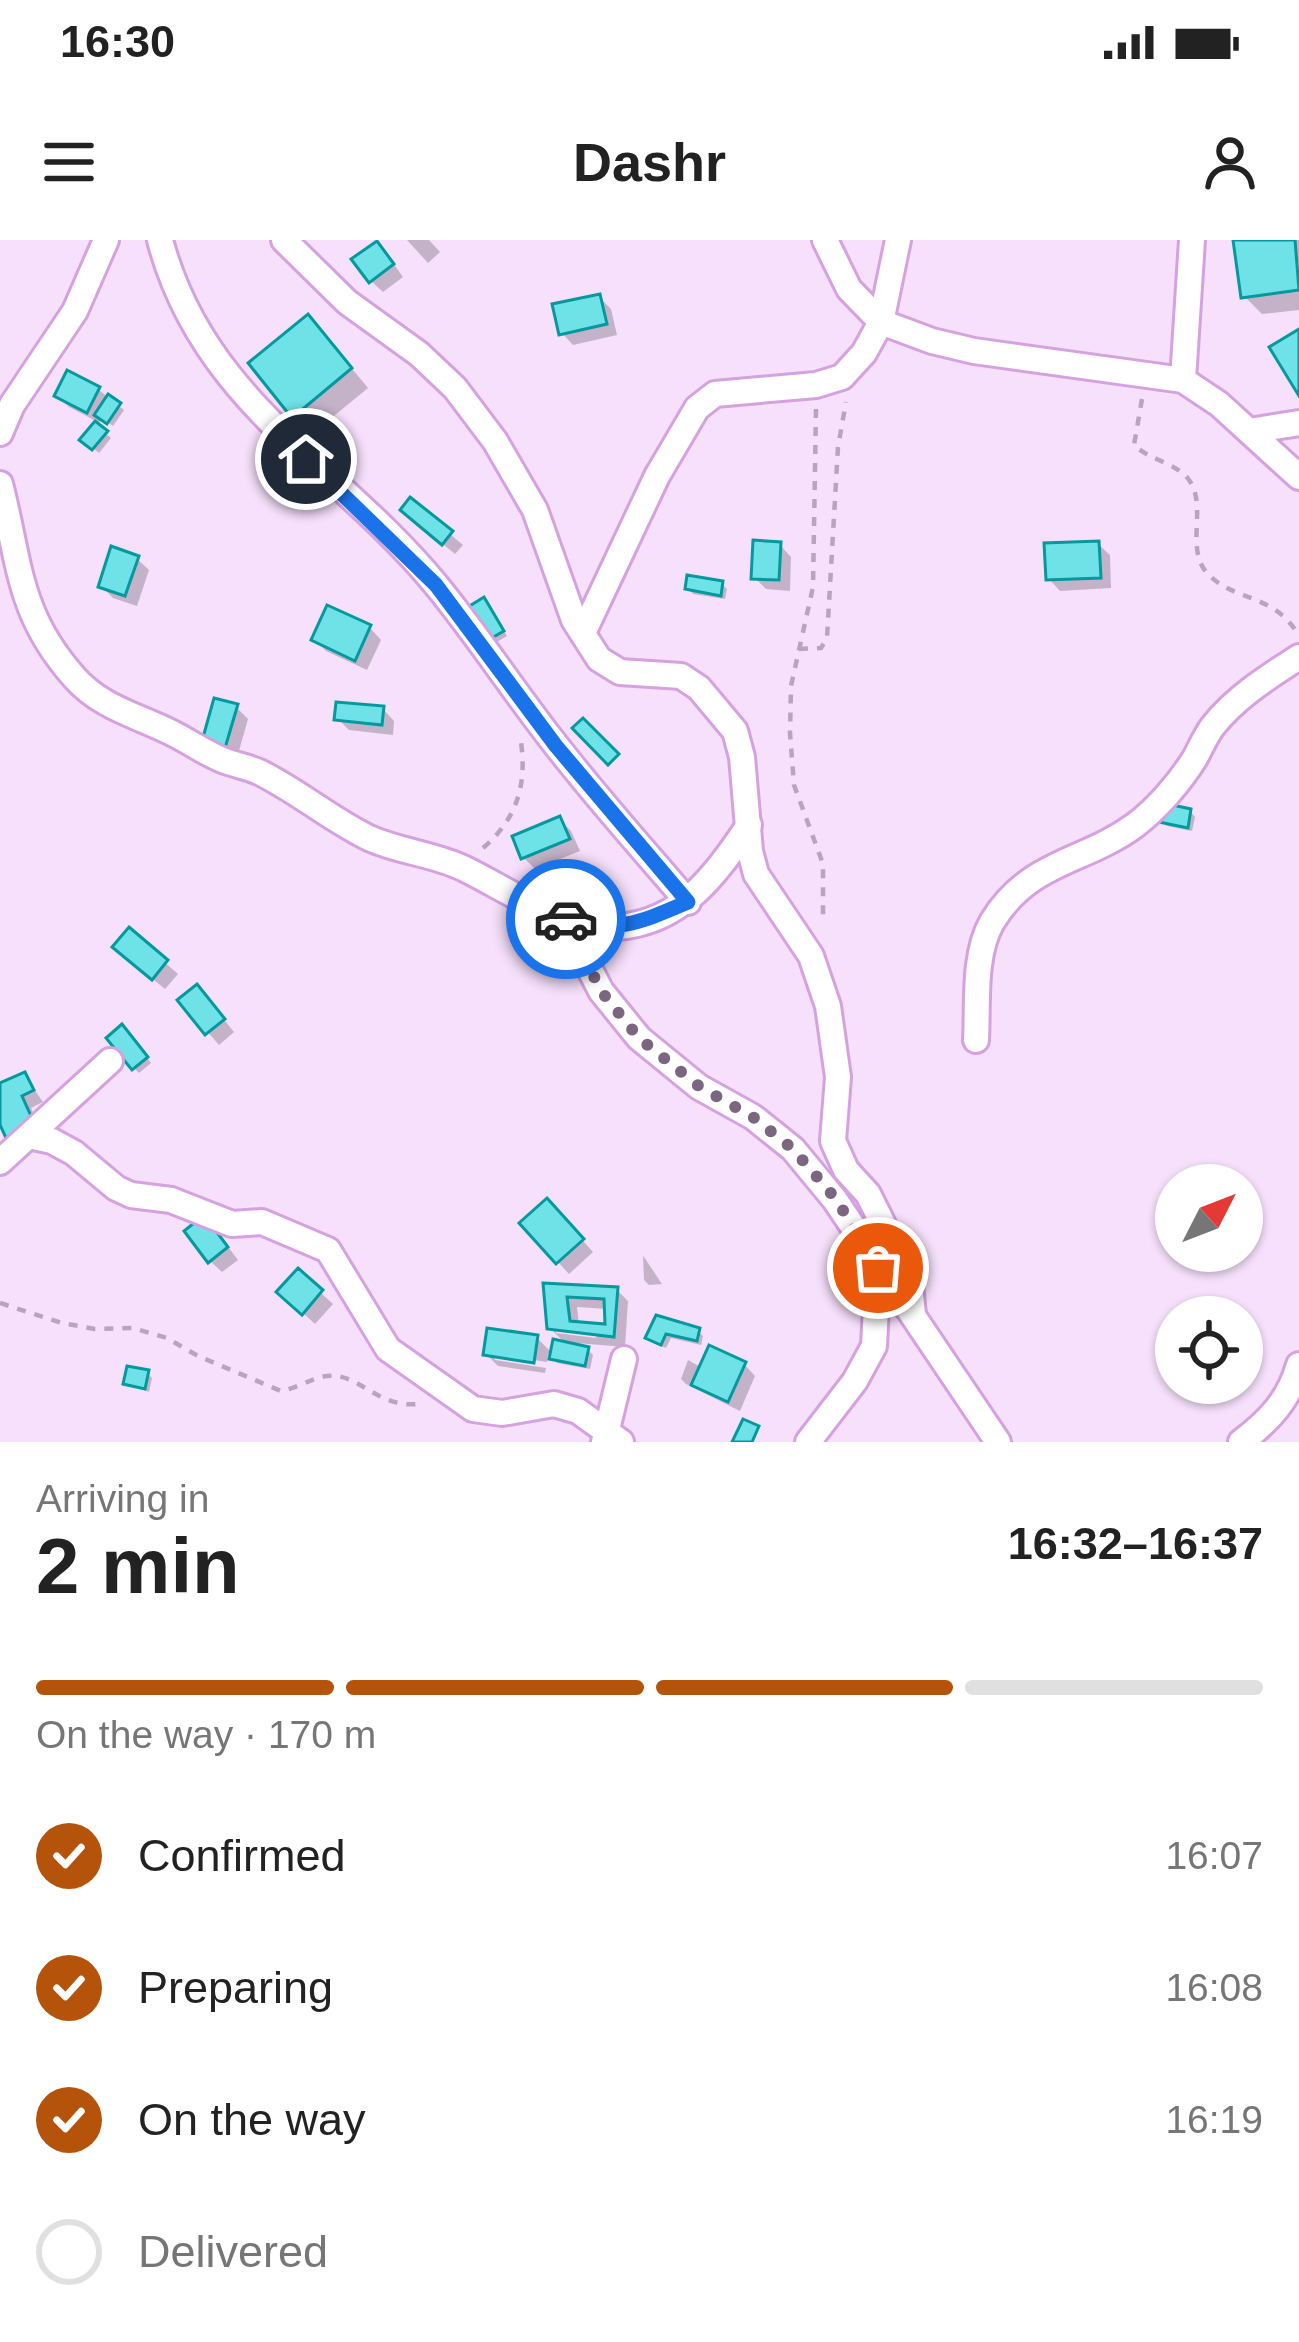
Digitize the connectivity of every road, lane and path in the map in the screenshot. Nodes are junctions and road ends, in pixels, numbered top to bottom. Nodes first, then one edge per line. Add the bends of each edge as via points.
1 (106, 240) edge
2 (160, 240) edge
3 (284, 240) edge
4 (825, 240) edge
5 (898, 240) edge
6 (1192, 240) edge
7 (881, 322) junction
8 (853, 367) junction
9 (1147, 376) junction
10 (1183, 380) junction
11 (816, 385) junction
12 (1299, 423) edge
13 (1249, 431) junction
14 (0, 433) edge
15 (1299, 477) edge
16 (0, 484) edge
17 (8, 567) edge
18 (583, 633) junction
19 (1299, 636) edge
20 (797, 648) junction
21 (1299, 657) edge
22 (520, 736) dead end
23 (748, 825) junction
24 (459, 866) junction
25 (688, 902) junction
26 (564, 919) junction
27 (823, 926) dead end
28 (976, 1040) dead end
29 (110, 1061) dead end
30 (29, 1136) junction
31 (0, 1162) edge
32 (878, 1268) junction
33 (0, 1303) edge
34 (913, 1315) junction
35 (624, 1359) dead end
36 (1299, 1365) edge
37 (449, 1394) junction
38 (612, 1438) edge
39 (808, 1442) edge
40 (998, 1442) edge
41 (1241, 1442) edge

1 - 14 street via 75,311
2 - 25 street via 200,334 256,411 436,585 556,746
3 - 18 street via 346,302 455,388 535,510
4 - 7 street via 849,289
5 - 7 street
6 - 10 street
7 - 8 street
7 - 9 street via 974,350
8 - 11 street
8 - 20 path via 838,446 827,638 819,649
9 - 10 street
9 - 19 path via 1134,445 1190,481 1200,565 1214,580 1272,606
10 - 13 street
11 - 18 street via 715,394 697,408
11 - 20 path via 813,586
12 - 13 street
13 - 15 street
16 - 17 street via 12,522
17 - 24 street via 48,647 110,707 254,769 371,838
18 - 23 street via 599,659 620,672 681,676 719,709 742,757
20 - 27 path via 794,785 823,864
21 - 28 street via 1239,699 1138,823 1054,863 991,924 979,970
22 - 24 path via 526,776 519,800 502,832
23 - 25 street
23 - 34 street via 756,874 812,956 828,1006 838,1077 833,1141 880,1218 910,1284
24 - 26 street
25 - 26 street via 623,927
26 - 32 street via 601,991 639,1038 793,1149
29 - 30 street
30 - 31 street
30 - 37 street via 74,1153 131,1195 171,1200 232,1224 262,1222 328,1250 388,1349
32 - 34 street
32 - 39 street via 874,1346
33 - 37 path via 62,1323 166,1338 281,1391 328,1376 406,1405
34 - 40 street
35 - 38 street
36 - 41 street via 1270,1420
37 - 38 street via 489,1413 554,1404 578,1411

